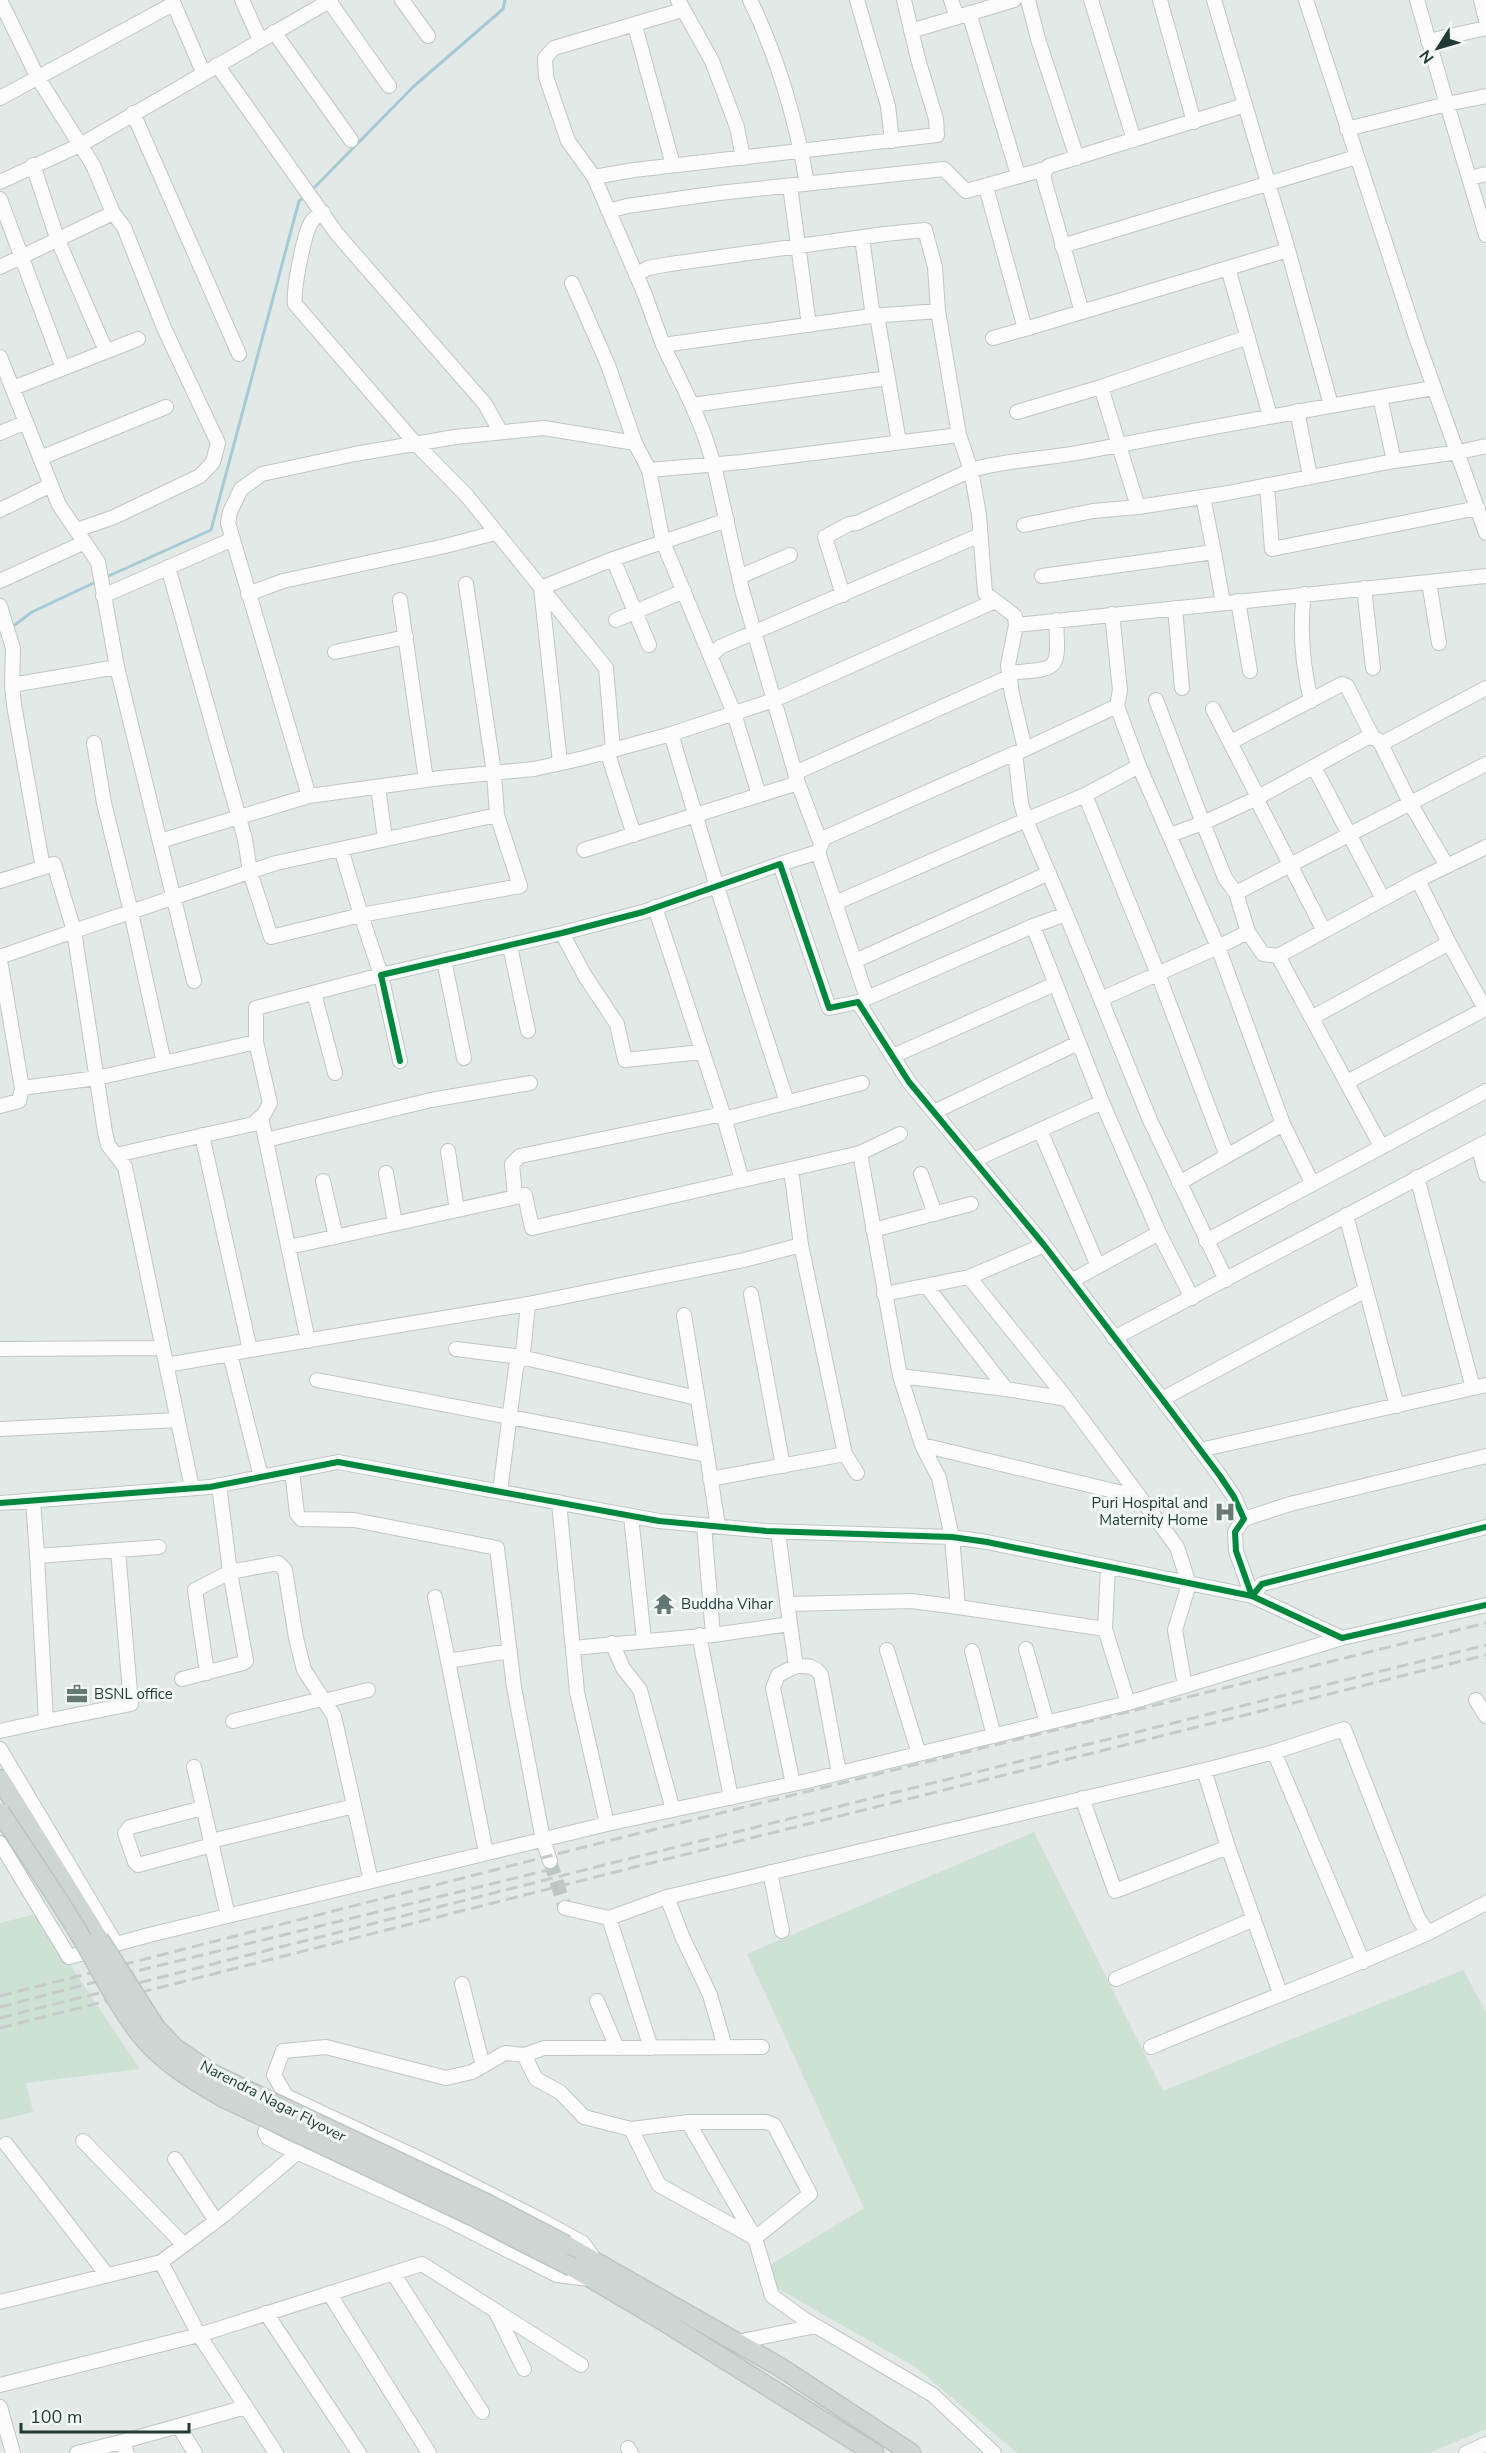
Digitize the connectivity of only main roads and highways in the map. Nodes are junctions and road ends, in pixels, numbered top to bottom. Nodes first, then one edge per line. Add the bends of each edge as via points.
1 (0, 1779) edge
2 (0, 1812) edge
3 (870, 2452) edge
4 (911, 2453) edge

1 - 4 main road, Narendra Nagar Flyover, bridge via 150,2018 175,2048 213,2074 566,2245 780,2367
2 - 3 main road, Narendra Nagar Flyover, bridge via 145,2039 191,2080 597,2280

